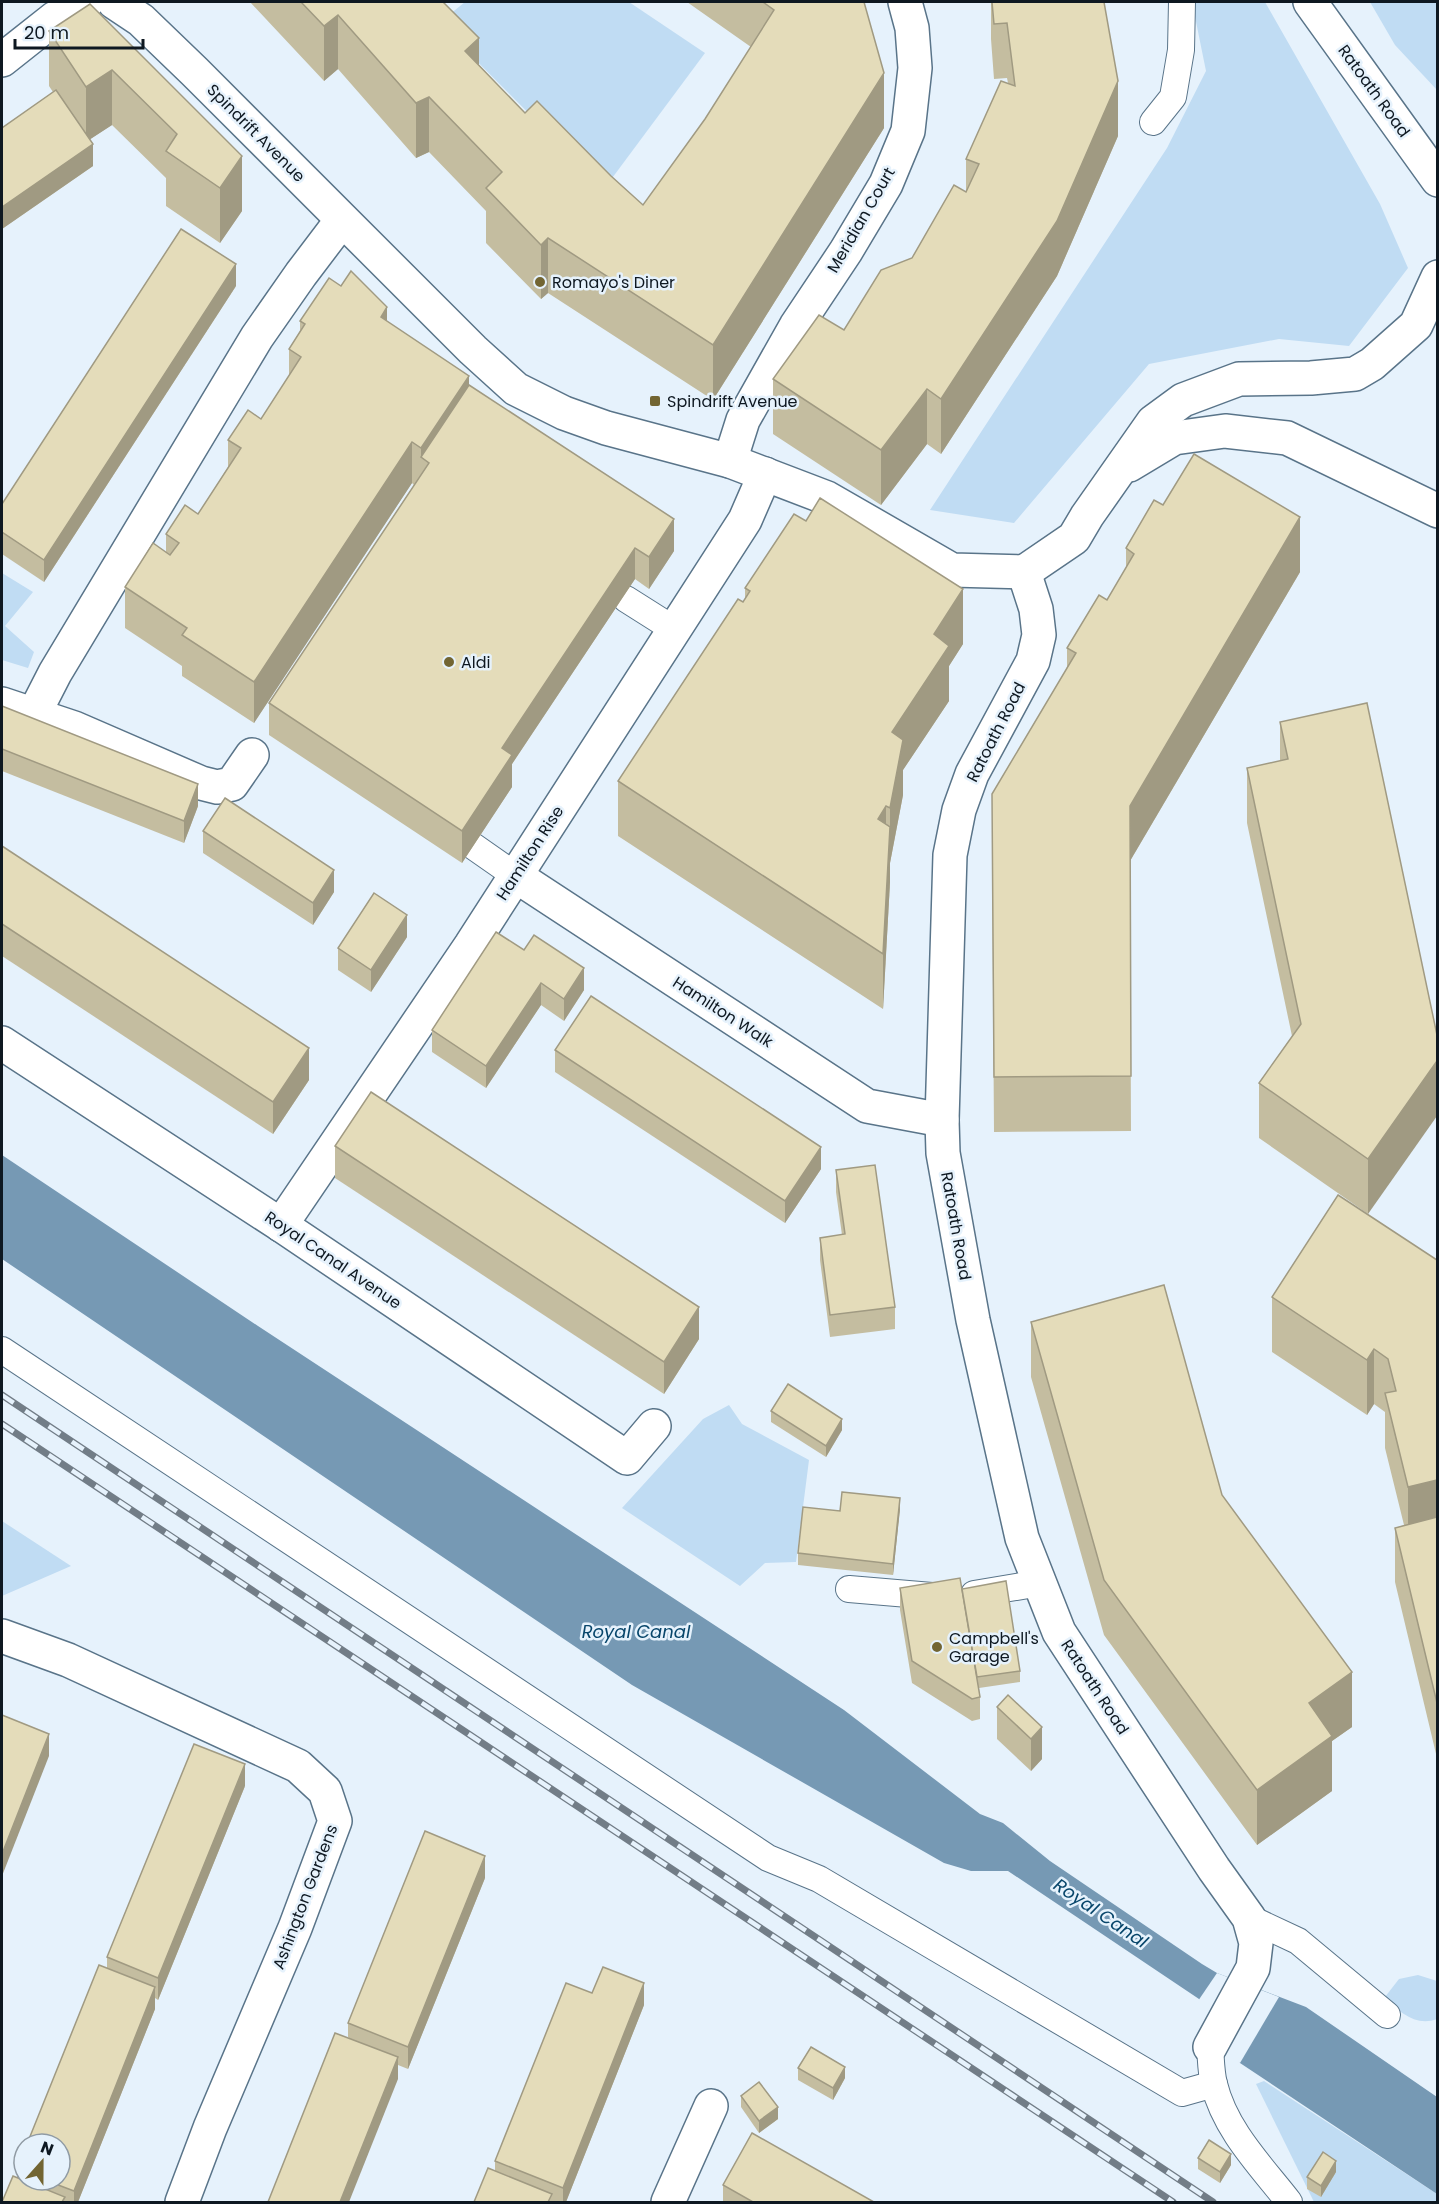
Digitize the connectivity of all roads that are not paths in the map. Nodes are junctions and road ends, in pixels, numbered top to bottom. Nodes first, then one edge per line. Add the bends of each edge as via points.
1 (87, 2) edge
2 (116, 2) edge
3 (905, 2) edge
4 (1182, 2) edge
5 (1311, 2) edge
6 (49, 10) edge
7 (2, 60) edge
8 (1153, 122) dead end
9 (1437, 180) edge
10 (342, 220) junction
11 (1437, 277) edge
12 (730, 461) junction
13 (1117, 472) junction
14 (765, 474) junction
15 (1437, 511) edge
16 (1024, 572) junction
17 (626, 599) dead end
18 (675, 630) junction
19 (2, 704) edge
20 (34, 714) junction
21 (252, 755) dead end
22 (473, 846) edge
23 (516, 876) junction
24 (2, 1043) edge
25 (942, 1120) junction
26 (281, 1225) junction
27 (2, 1350) edge
28 (654, 1426) dead end
29 (1040, 1583) junction
30 (849, 1589) dead end
31 (2, 1636) edge
32 (1249, 1918) junction
33 (1387, 2015) dead end
34 (1210, 2047) joint
35 (1214, 2084) junction
36 (711, 2106) dead end
37 (182, 2202) edge
38 (668, 2202) edge
39 (1289, 2202) edge

1 - 6 street
2 - 10 street, Spindrift Avenue via 141,20 195,72
3 - 12 street, Meridian Court via 912,28 915,68 908,131 886,184 796,326 743,420
4 - 8 lane via 1181,50 1173,97
5 - 9 street, Ratoath Road
6 - 7 street
10 - 12 street, Spindrift Avenue via 516,389 606,428
10 - 20 street via 257,338
11 - 13 street via 1416,326 1355,375 1239,379 1183,400 1153,422
12 - 14 street, Spindrift Avenue
13 - 15 street via 1174,438 1225,431 1287,438
13 - 16 street via 1074,538
14 - 16 street, Spindrift Avenue via 828,498 952,570
14 - 18 street, Hamilton Rise via 745,520
16 - 25 street, Ratoath Road via 1040,635 1033,661 972,774 959,810 950,855
17 - 18 lane
18 - 23 street, Hamilton Rise
19 - 20 street
20 - 21 street via 217,787 232,784
22 - 23 lane
23 - 25 street, Hamilton Walk via 867,1106
23 - 26 street, Hamilton Rise
24 - 26 street, Royal Canal Avenue
25 - 29 street, Ratoath Road via 943,1153 977,1340 1022,1538
26 - 28 street, Royal Canal Avenue via 627,1458
27 - 35 lane via 768,1858 819,1879 1182,2093
29 - 30 lane via 954,1598
29 - 32 street, Ratoath Road via 1059,1632
31 - 37 street, Ashington Gardens via 68,1660 298,1766 325,1791 336,1821
32 - 33 lane via 1298,1941
32 - 34 street, Ratoath Road via 1256,1943 1253,1968
34 - 35 lane
35 - 39 lane via 1234,2132
36 - 38 street

